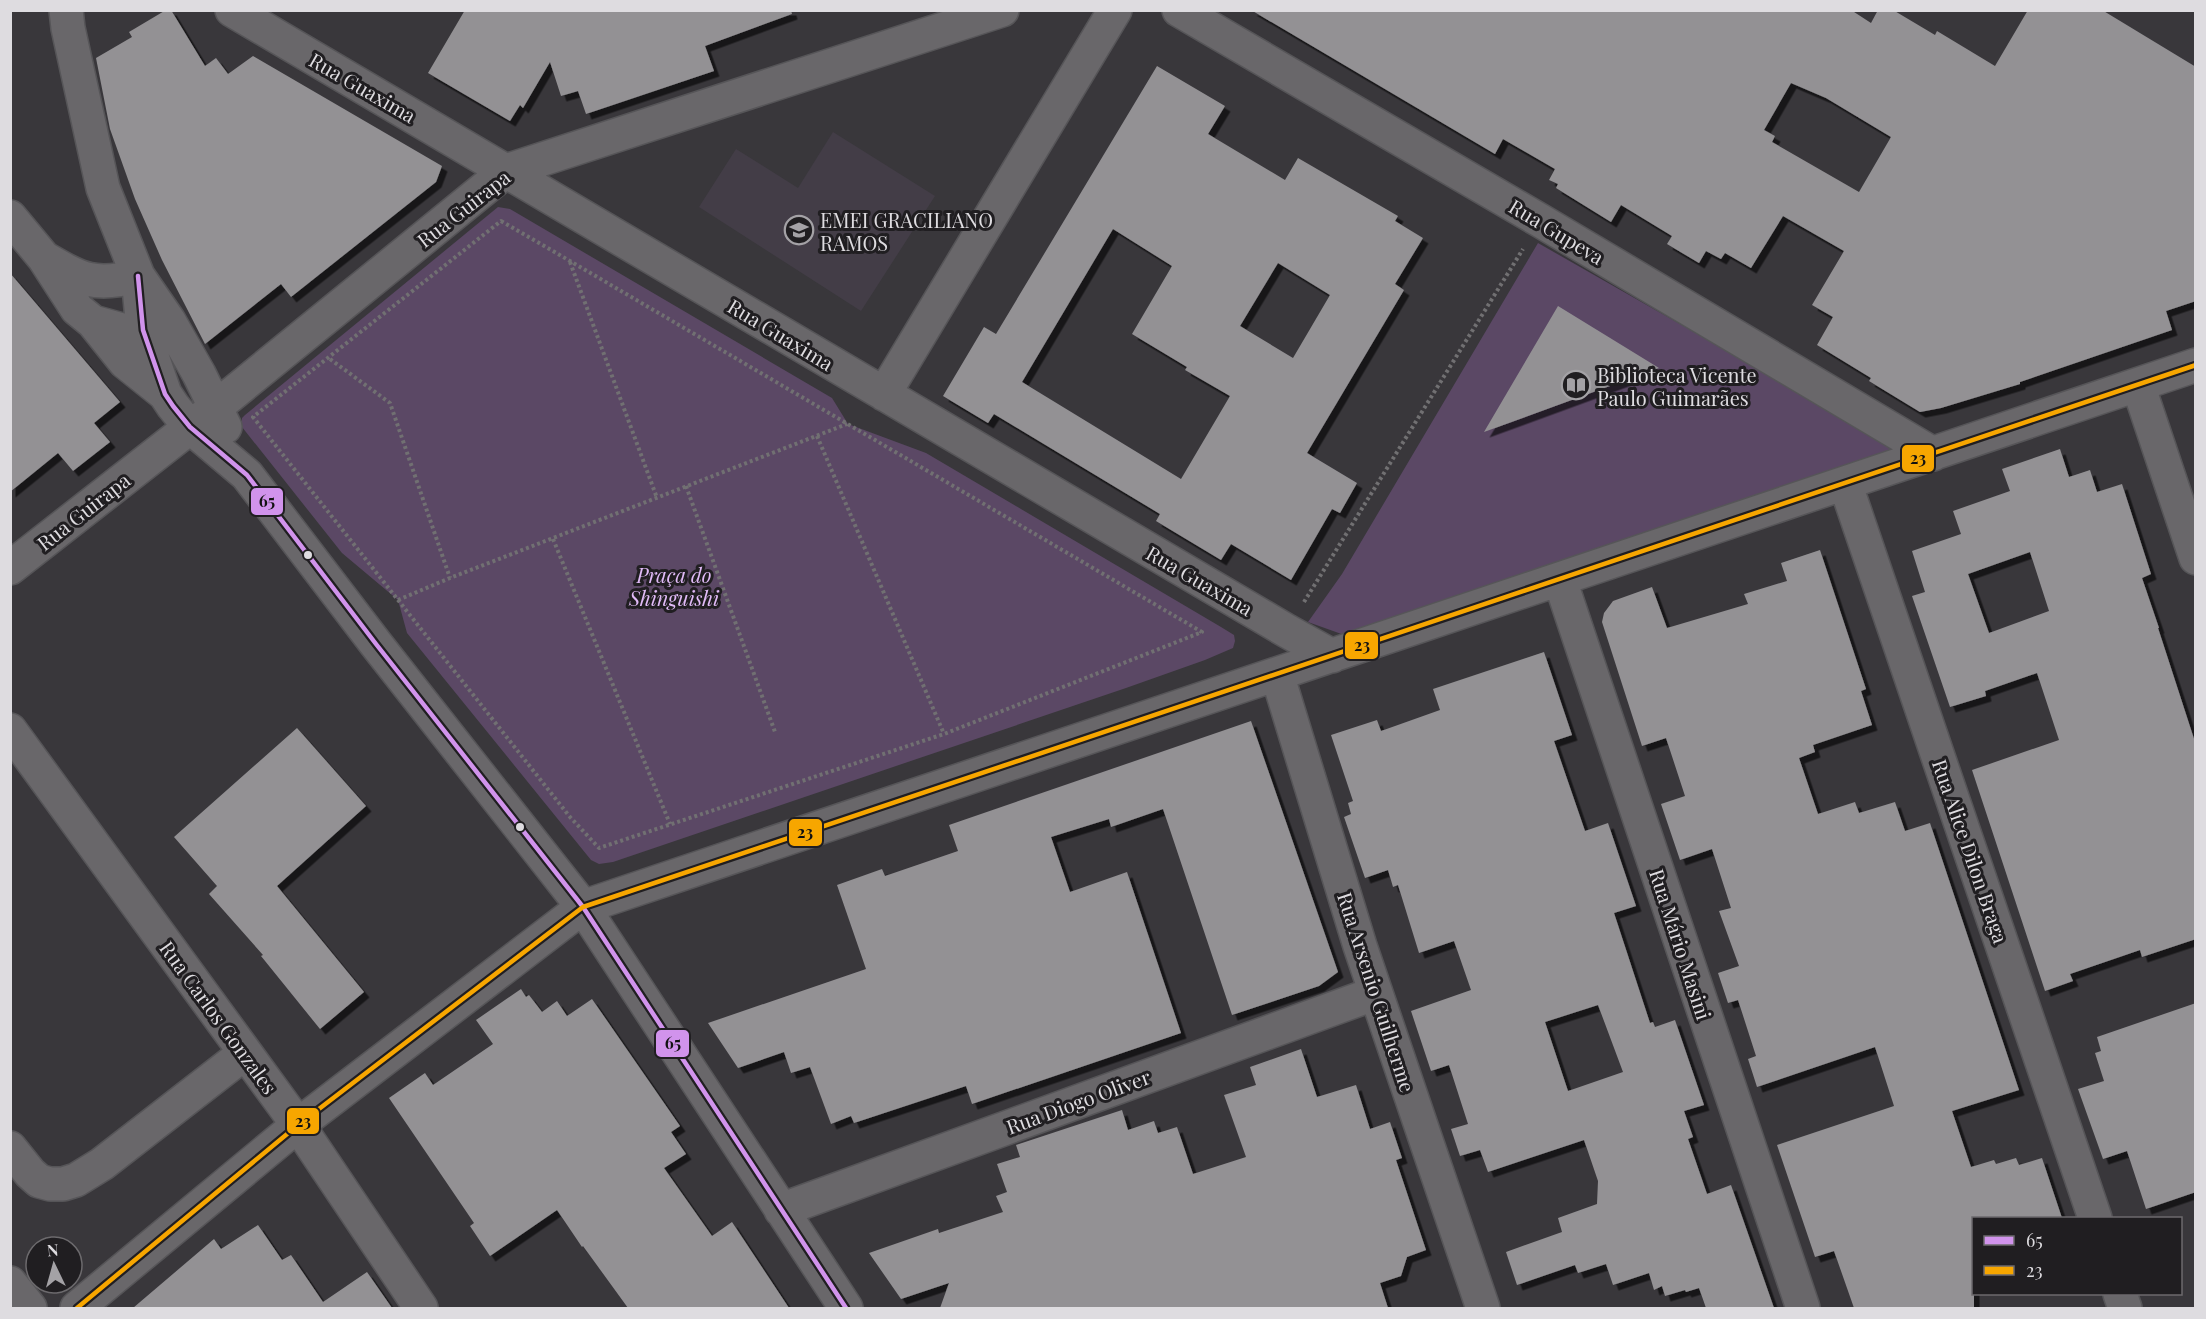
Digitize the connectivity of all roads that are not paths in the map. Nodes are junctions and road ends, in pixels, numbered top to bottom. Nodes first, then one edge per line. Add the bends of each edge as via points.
1 (66, 10) edge
2 (231, 10) edge
3 (1002, 10) edge
4 (1115, 10) edge
5 (1179, 10) edge
6 (506, 171) junction
7 (10, 217) edge
8 (44, 258) junction
9 (138, 276) junction
10 (93, 321) junction
11 (156, 326) junction
12 (2196, 365) edge
13 (2138, 385) junction
14 (165, 394) junction
15 (884, 394) junction
16 (216, 407) junction
17 (190, 427) junction
18 (1933, 454) junction
19 (247, 475) junction
20 (1845, 483) junction
21 (2196, 558) edge
22 (10, 568) edge
23 (1560, 580) junction
24 (1332, 656) junction
25 (1277, 674) junction
26 (10, 730) edge
27 (583, 907) junction
28 (1376, 993) junction
29 (246, 1053) junction
30 (298, 1125) junction
31 (10, 1148) edge
32 (781, 1210) junction
33 (2095, 1217) edge
34 (10, 1283) edge
35 (1475, 1306) edge
36 (30, 1308) edge
37 (77, 1308) edge
38 (421, 1308) edge
39 (846, 1308) edge
40 (1803, 1308) edge

1 - 9 street via 103,188
2 - 6 street, Rua Guaxima
3 - 6 street, Rua Guirapa
4 - 15 street
5 - 18 street, Rua Gupeva
6 - 15 street, Rua Guaxima
6 - 16 street, Rua Guirapa
7 - 8 street
8 - 9 street via 76,276 97,282
8 - 10 street via 77,309
9 - 11 street
10 - 11 street via 122,330
10 - 14 street via 125,362
11 - 14 street
11 - 16 street
12 - 13 street
13 - 18 street
13 - 21 street
14 - 17 street
15 - 24 street, Rua Guaxima
16 - 17 street, Rua Guirapa
16 - 19 street
17 - 19 street
17 - 22 street, Rua Guirapa
18 - 20 street
19 - 27 street
20 - 23 street
20 - 33 street, Rua Alice Dilon Braga
23 - 24 street
23 - 40 street, Rua Mário Masini
24 - 25 street
25 - 27 street
25 - 28 street, Rua Arsenio Guilherme
26 - 29 street, Rua Carlos Gonzales
27 - 30 street
27 - 32 street
28 - 32 street, Rua Diogo Oliver
28 - 35 street, Rua Arsenio Guilherme
29 - 30 street, Rua Carlos Gonzales
29 - 31 street via 76,1180 63,1184 39,1181
30 - 37 street
30 - 38 street, Rua Carlos Gonzales
32 - 39 street
34 - 36 street

